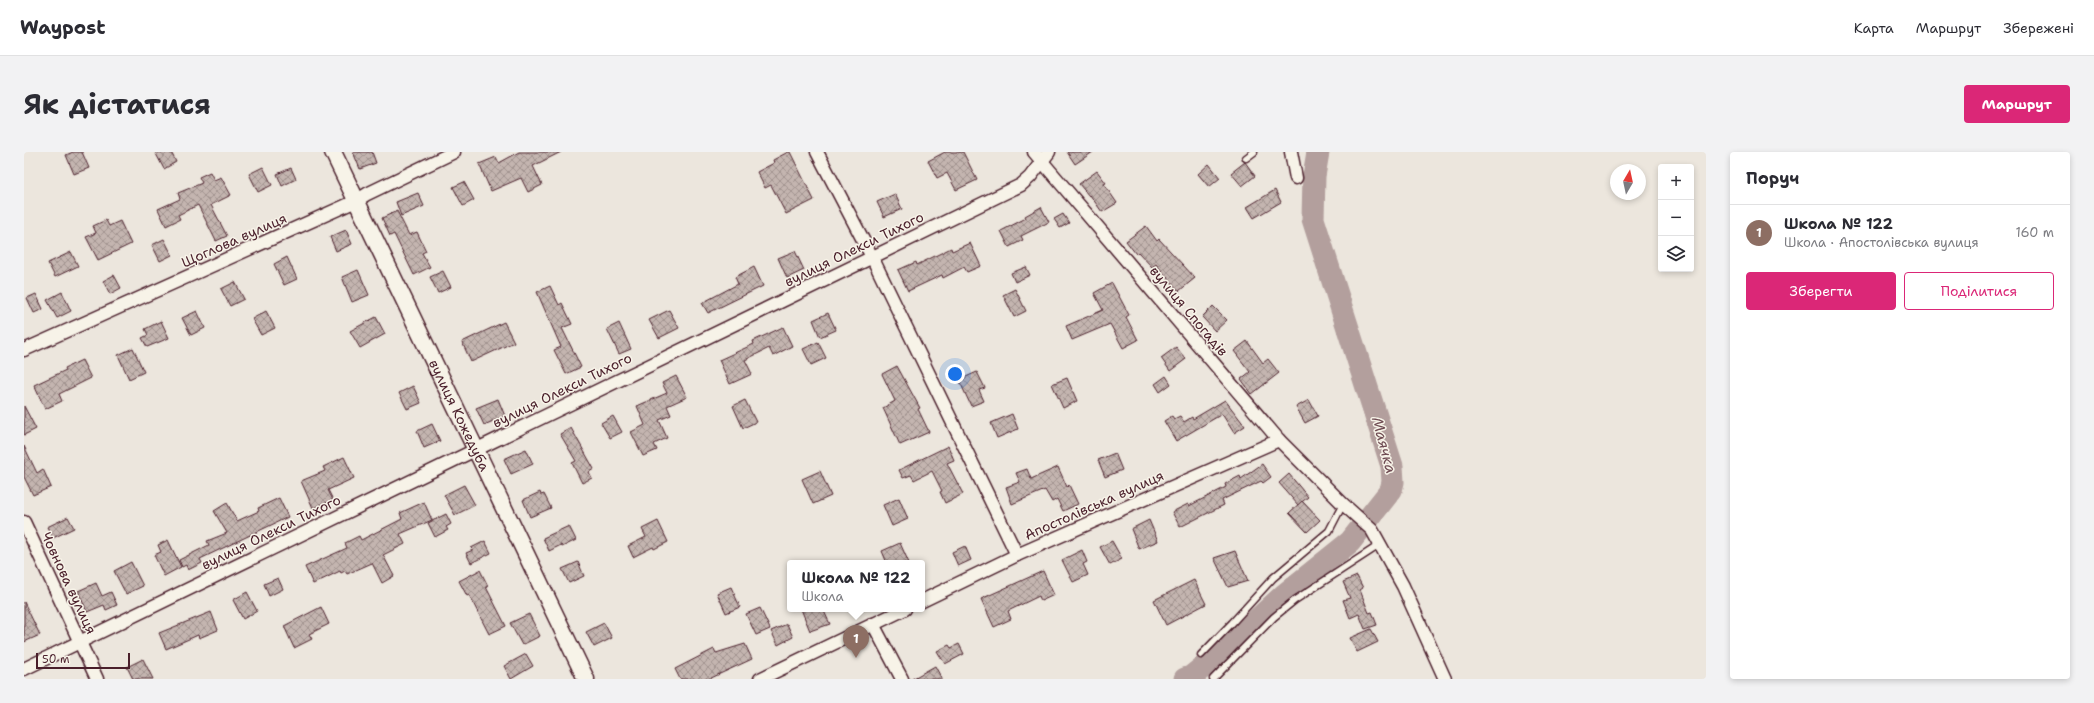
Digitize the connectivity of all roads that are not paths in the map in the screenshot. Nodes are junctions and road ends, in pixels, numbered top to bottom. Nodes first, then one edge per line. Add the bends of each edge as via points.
1 (333, 152) edge
2 (454, 152) edge
3 (817, 152) edge
4 (1034, 152) edge
5 (1254, 152) edge
6 (1291, 152) edge
7 (1045, 157) edge
8 (1246, 158) dead end
9 (1296, 178) dead end
10 (356, 201) junction
11 (872, 257) junction
12 (24, 350) edge
13 (1279, 440) junction
14 (477, 449) junction
15 (1343, 504) junction
16 (24, 522) edge
17 (1381, 544) junction
18 (1017, 554) junction
19 (925, 600) edge
20 (899, 612) edge
21 (873, 624) junction
22 (80, 642) junction
23 (1201, 655) dead end
24 (24, 669) edge
25 (97, 679) edge
26 (586, 679) edge
27 (760, 679) edge
28 (902, 679) edge
29 (1213, 679) edge
30 (1445, 679) edge

1 - 10 street, вулиця Кожедуба
2 - 10 street, Щоглова вулиця
3 - 11 street
4 - 7 street, вулиця Спогадів
5 - 8 lane
6 - 9 street
7 - 11 street, вулиця Олекси Тихого via 1021,185
7 - 13 street, вулиця Спогадів
10 - 12 street, Щоглова вулиця
10 - 14 street, вулиця Кожедуба
11 - 14 street, вулиця Олекси Тихого
11 - 18 street
13 - 15 street, вулиця Спогадів
13 - 18 street, Апостолівська вулиця
14 - 22 street, вулиця Олекси Тихого
14 - 26 street, вулиця Кожедуба
15 - 17 street, вулиця Спогадів via 1372,530
15 - 23 lane via 1329,530 1273,578
16 - 22 street, Човнова вулиця
17 - 29 lane via 1295,600 1274,617
17 - 30 street, вулиця Спогадів
18 - 19 street, Апостолівська вулиця
20 - 21 street
21 - 27 street
21 - 28 street
22 - 24 street, вулиця Олекси Тихого
22 - 25 street, Човнова вулиця

